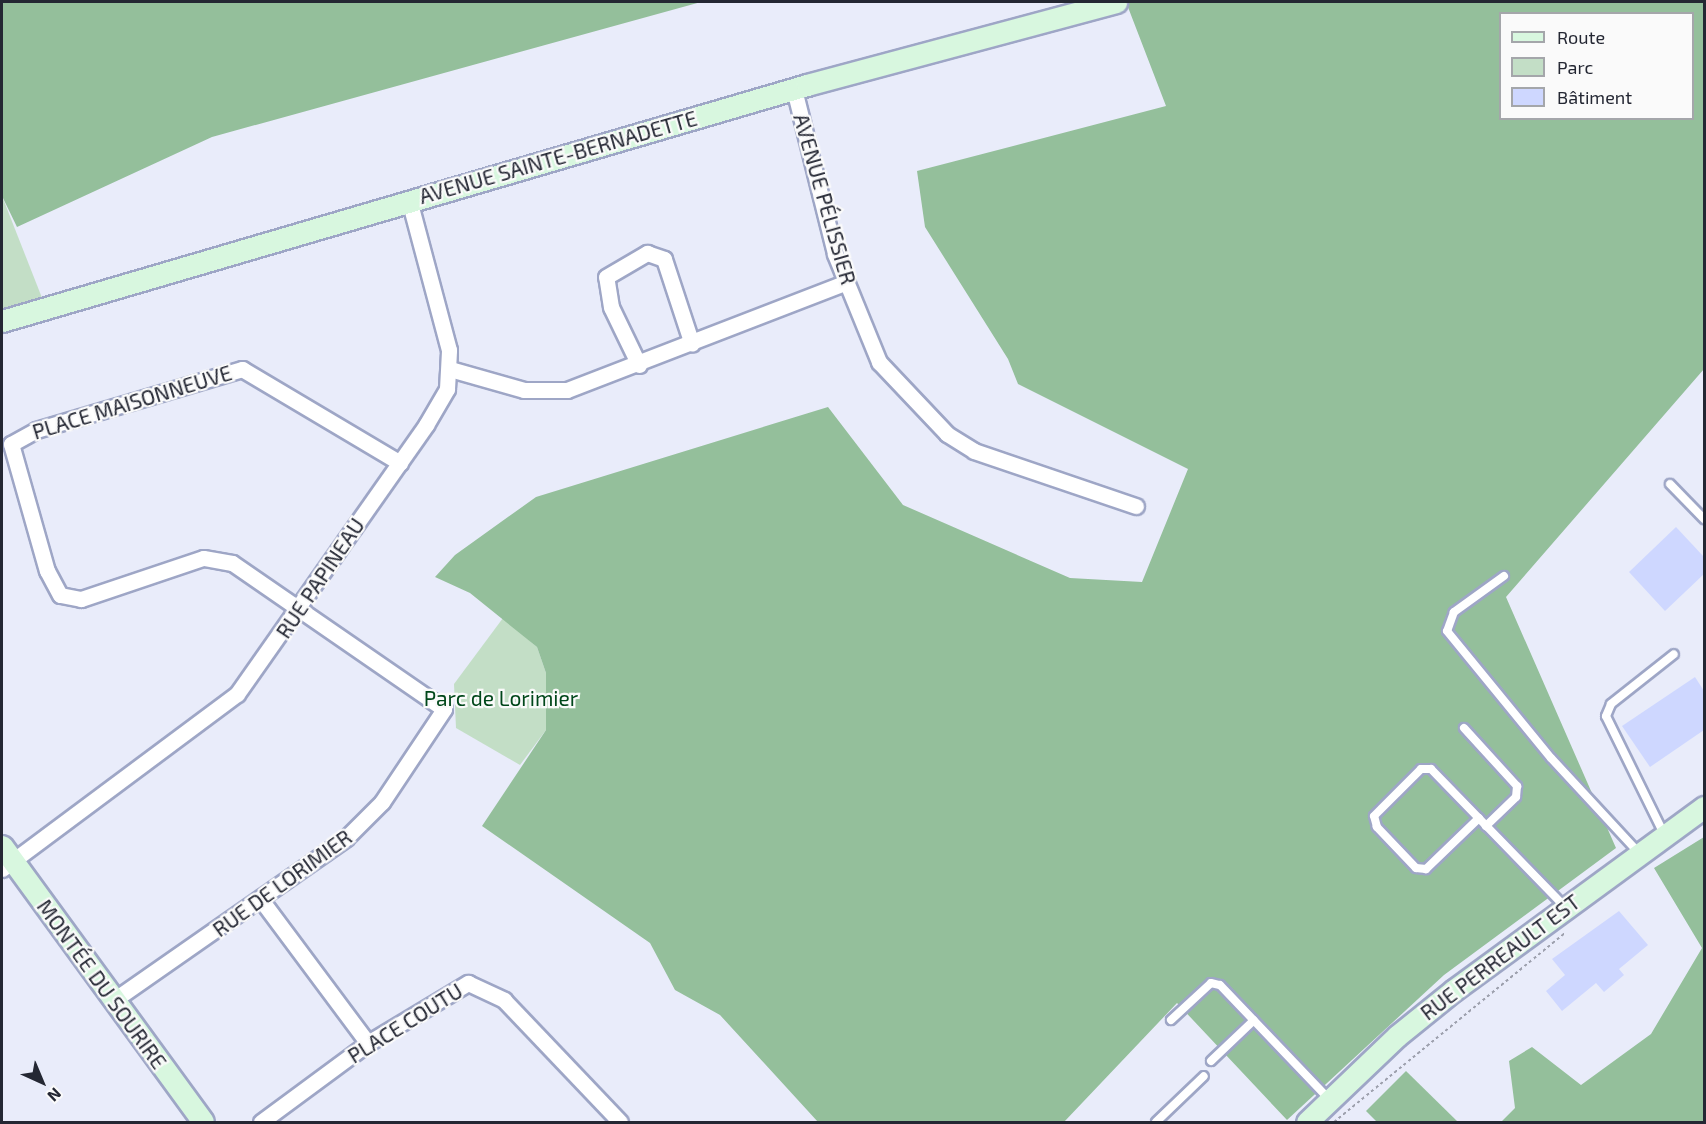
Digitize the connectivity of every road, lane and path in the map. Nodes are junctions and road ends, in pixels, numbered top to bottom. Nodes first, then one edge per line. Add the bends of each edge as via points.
1 (1116, 2) edge
2 (794, 89) junction
3 (409, 200) junction
4 (847, 282) junction
5 (2, 321) edge
6 (692, 344) junction
7 (639, 365) junction
8 (450, 369) junction
9 (400, 463) junction
10 (1670, 484) dead end
11 (1136, 506) dead end
12 (1704, 519) edge
13 (1504, 576) dead end
14 (299, 610) junction
15 (1674, 654) dead end
16 (1464, 728) dead end
17 (1704, 807) edge
18 (1479, 818) junction
19 (1486, 826) junction
20 (1665, 836) junction
21 (1640, 854) junction
22 (5, 858) edge
23 (262, 901) junction
24 (1570, 916) junction
25 (114, 1000) junction
26 (1172, 1020) dead end
27 (1254, 1020) junction
28 (368, 1043) junction
29 (1211, 1061) dead end
30 (1204, 1076) dead end
31 (1330, 1100) junction
32 (203, 1122) edge
33 (261, 1122) edge
34 (620, 1122) edge
35 (1156, 1122) edge
36 (1307, 1122) edge
37 (1334, 1122) edge

1 - 2 street, AVENUE SAINTE-BERNADETTE
2 - 3 street, AVENUE SAINTE-BERNADETTE
2 - 4 street, AVENUE PÉLISSIER
3 - 5 street, AVENUE SAINTE-BERNADETTE
3 - 8 street, RUE PAPINEAU
4 - 6 street
4 - 11 street, AVENUE PÉLISSIER via 879,362 947,434 974,451 1055,482
6 - 7 street
6 - 7 street via 664,259 647,254 606,277 611,307
7 - 8 street via 567,390 524,390
8 - 9 street, RUE PAPINEAU via 447,389
9 - 14 street, RUE PAPINEAU
9 - 14 street, PLACE MAISONNEUVE via 242,369 36,430 11,444 47,571 60,595 81,599 214,559 246,569
10 - 12 lane
13 - 21 lane via 1454,612 1448,631 1551,758
14 - 22 street, RUE PAPINEAU via 237,694
14 - 23 street, RUE DE LORIMIER via 444,710 357,828
15 - 20 lane via 1611,704 1606,716
16 - 19 lane via 1517,786 1516,797
17 - 20 street, RUE PERREAULT EST
18 - 18 lane via 1431,769 1421,768 1374,816 1377,827 1408,860 1426,869
18 - 19 lane
19 - 24 lane
20 - 21 street, RUE PERREAULT EST
21 - 24 street, RUE PERREAULT EST
22 - 25 street, MONTÉE DU SOURIRE
23 - 25 street, RUE DE LORIMIER
23 - 28 street
24 - 31 street, RUE PERREAULT EST via 1397,1036
24 - 37 path
25 - 32 street, MONTÉE DU SOURIRE
26 - 27 lane via 1211,983 1221,984
27 - 29 lane
27 - 31 lane
28 - 33 street, PLACE COUTU
28 - 34 street, PLACE COUTU via 468,983 484,987 504,1000
30 - 35 lane
31 - 36 street, RUE PERREAULT EST

